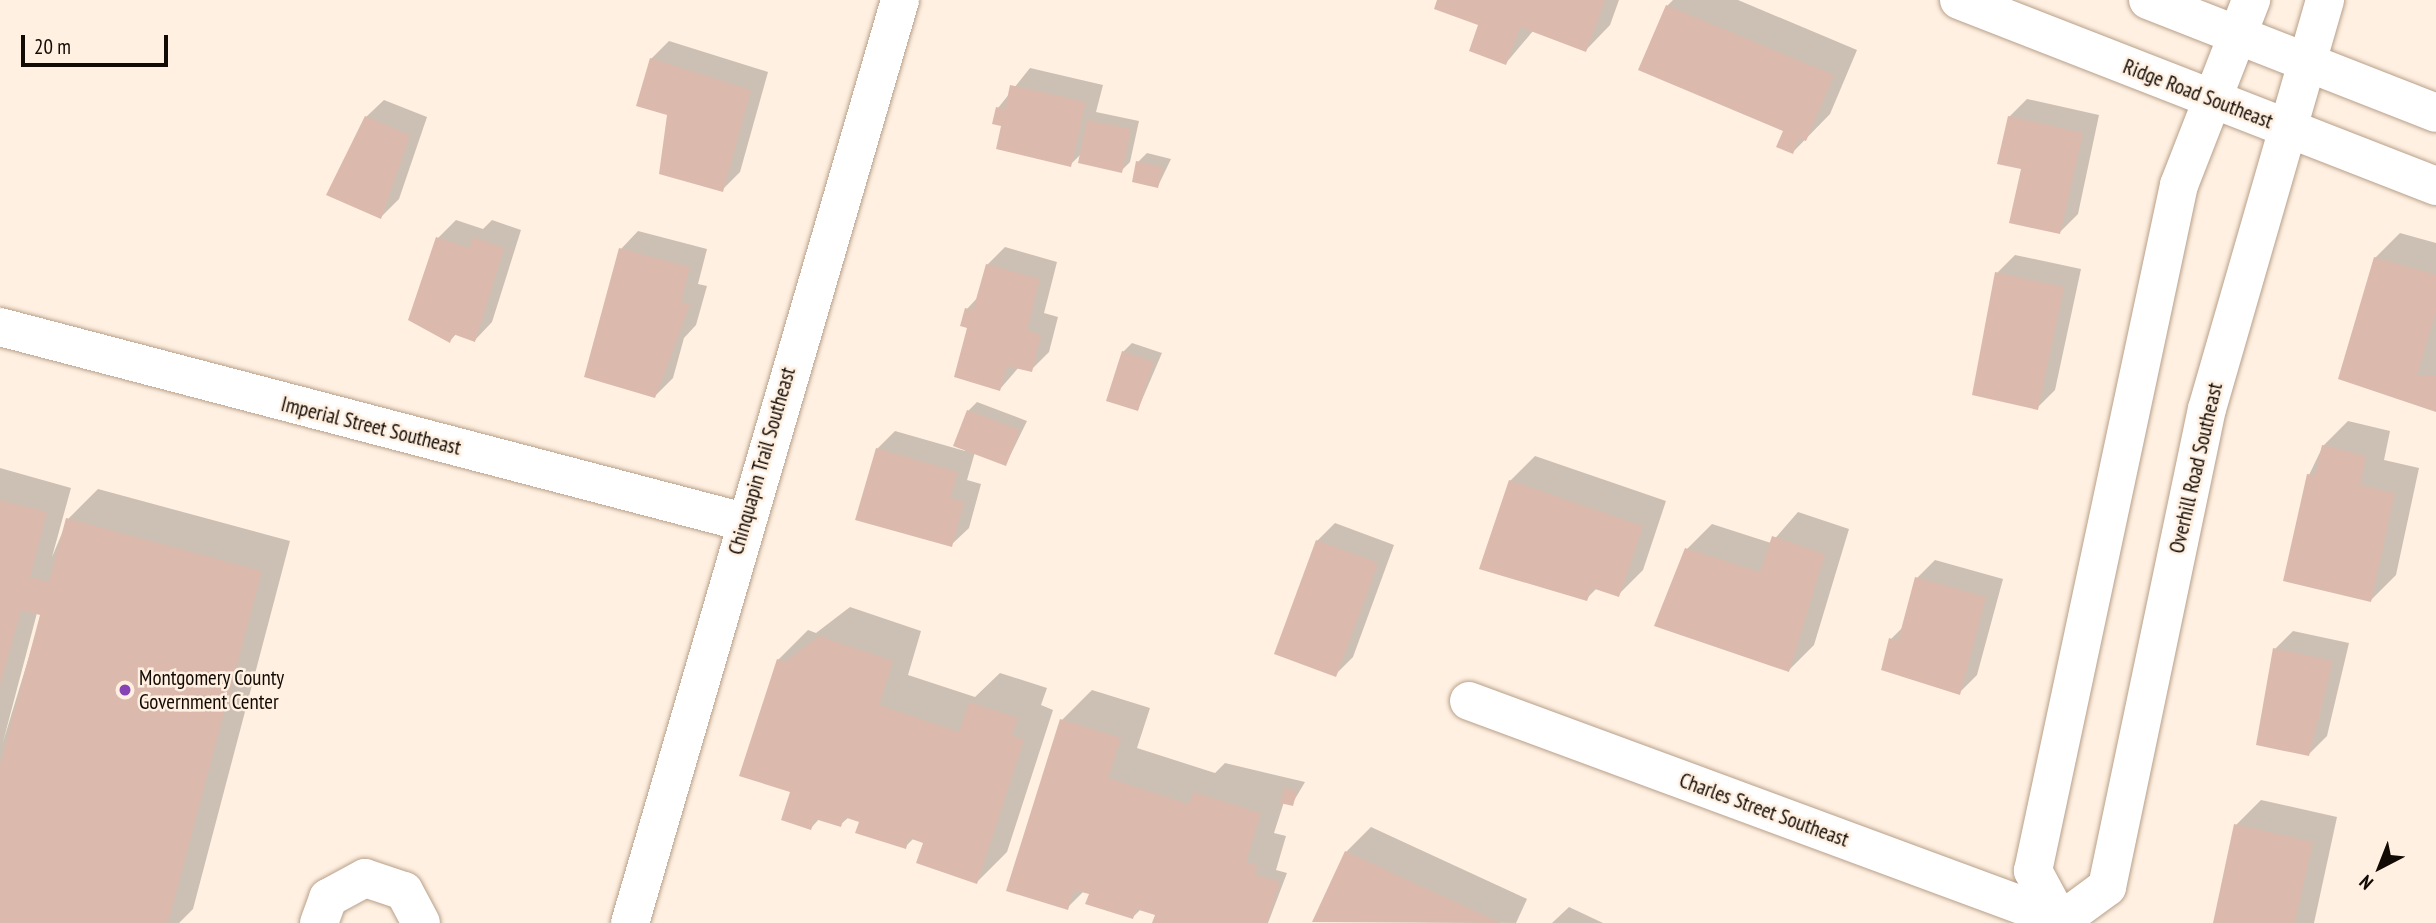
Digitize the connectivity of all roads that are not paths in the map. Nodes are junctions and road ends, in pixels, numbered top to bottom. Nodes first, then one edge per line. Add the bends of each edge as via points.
1 (900, 0) edge
2 (1959, 0) edge
3 (2148, 0) edge
4 (2250, 0) edge
5 (2325, 0) edge
6 (2237, 35) junction
7 (2305, 61) junction
8 (2215, 102) junction
9 (2436, 113) edge
10 (2284, 127) junction
11 (2436, 186) edge
12 (0, 327) edge
13 (744, 522) junction
14 (1469, 701) dead end
15 (2059, 921) edge
16 (319, 923) edge
17 (421, 923) edge
18 (630, 923) edge

1 - 13 street, Chinquapin Trail Southeast
2 - 8 street, Ridge Road Southeast
3 - 6 street
4 - 6 street
5 - 7 street, Overhill Road Southeast
6 - 7 street
6 - 8 street
7 - 9 street
7 - 10 street, Overhill Road Southeast
8 - 10 street, Ridge Road Southeast
8 - 15 street via 2179,185 2033,871
10 - 11 street, Ridge Road Southeast
10 - 15 street, Overhill Road Southeast via 2207,409 2107,887
12 - 13 street, Imperial Street Southeast
13 - 18 street, Chinquapin Trail Southeast
14 - 15 street, Charles Street Southeast
16 - 17 street via 328,898 365,878 404,891

